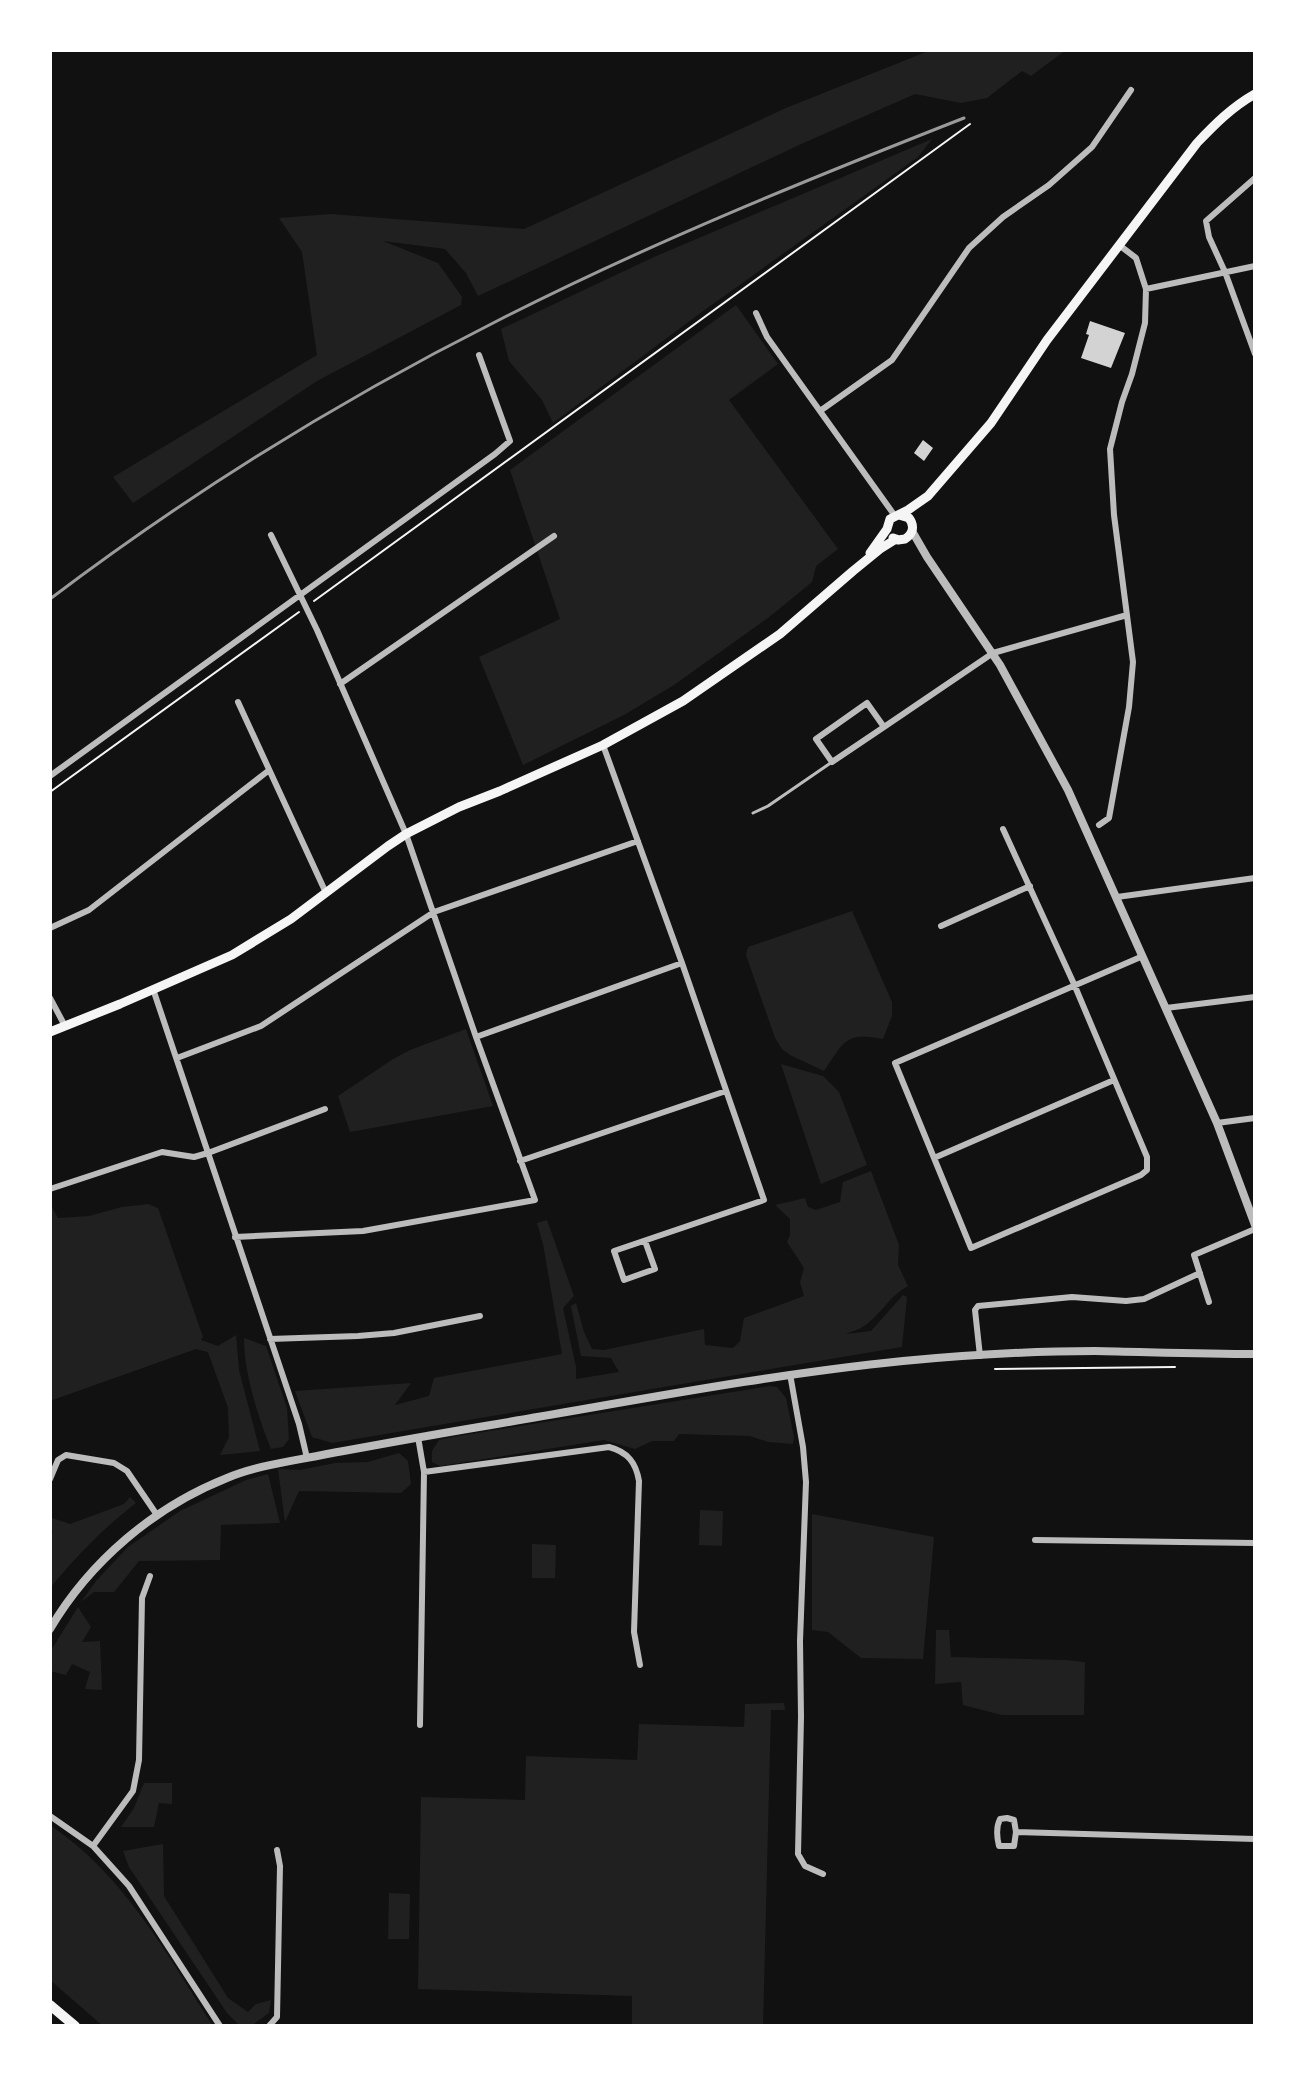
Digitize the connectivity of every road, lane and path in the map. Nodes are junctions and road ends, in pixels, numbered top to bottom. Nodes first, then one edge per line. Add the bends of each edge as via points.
1 (1131, 90) dead end
2 (1255, 94) edge
3 (970, 124) dead end
4 (1255, 178) edge
5 (1119, 245) junction
6 (1255, 266) edge
7 (1225, 272) junction
8 (1146, 289) junction
9 (756, 313) dead end
10 (1255, 354) edge
11 (479, 355) dead end
12 (820, 411) junction
13 (517, 431) dead end
14 (510, 441) junction
15 (928, 496) junction
16 (897, 515) junction
17 (912, 528) junction
18 (887, 529) junction
19 (271, 535) dead end
20 (554, 536) dead end
21 (900, 539) junction
22 (927, 557) junction
23 (863, 562) junction
24 (300, 596) junction
25 (305, 607) junction
26 (1127, 615) junction
27 (993, 653) junction
28 (340, 684) junction
29 (238, 702) dead end
30 (884, 727) junction
31 (603, 745) junction
32 (832, 762) junction
33 (268, 771) junction
34 (50, 776) edge
35 (50, 792) edge
36 (753, 813) dead end
37 (1099, 825) dead end
38 (1003, 829) dead end
39 (406, 834) junction
40 (638, 841) junction
41 (1255, 878) edge
42 (1030, 886) junction
43 (326, 893) junction
44 (1117, 897) junction
45 (434, 912) junction
46 (941, 926) dead end
47 (50, 928) edge
48 (1143, 956) junction
49 (682, 963) junction
50 (1074, 984) junction
51 (153, 989) junction
52 (1255, 997) edge
53 (50, 998) edge
54 (1166, 1008) junction
55 (65, 1026) junction
56 (50, 1032) edge
57 (476, 1037) junction
58 (177, 1058) junction
59 (1114, 1080) junction
60 (726, 1091) junction
61 (325, 1109) dead end
62 (1255, 1118) edge
63 (1217, 1123) junction
64 (208, 1153) junction
65 (934, 1158) junction
66 (520, 1161) junction
67 (50, 1189) edge
68 (1255, 1227) edge
69 (235, 1237) junction
70 (645, 1241) junction
71 (1200, 1273) junction
72 (1209, 1302) dead end
73 (480, 1316) dead end
74 (270, 1339) junction
75 (1255, 1354) edge
76 (980, 1356) junction
77 (1175, 1367) dead end
78 (995, 1369) dead end
79 (790, 1374) junction
80 (418, 1437) junction
81 (307, 1458) junction
82 (424, 1472) junction
83 (50, 1479) edge
84 (157, 1515) junction
85 (1035, 1540) dead end
86 (1255, 1543) edge
87 (150, 1576) dead end
88 (50, 1629) edge
89 (640, 1665) dead end
90 (420, 1725) dead end
91 (50, 1816) edge
92 (1016, 1832) junction
93 (1255, 1839) edge
94 (93, 1846) junction
95 (277, 1850) dead end
96 (823, 1874) dead end
97 (50, 2005) edge
98 (75, 2026) edge
99 (220, 2026) edge
100 (269, 2026) edge

1 - 12 street via 1092,147 969,248 892,360
2 - 5 main road via 1197,143
3 - 25 path
4 - 7 street via 1206,221
5 - 8 street via 1136,258
5 - 15 main road via 991,423
6 - 7 street
7 - 8 street
7 - 10 street
8 - 26 street via 1145,323 1110,449
9 - 12 street
11 - 14 street
12 - 16 street
13 - 14 street
14 - 24 street
15 - 16 main road
15 - 17 main road
16 - 17 main road via 909,518
16 - 18 main road
17 - 21 main road via 911,535
17 - 22 street
18 - 21 main road
18 - 23 main road
19 - 24 street
20 - 28 street
21 - 22 street
21 - 23 main road
22 - 27 street
23 - 31 main road via 780,634 683,701
24 - 25 street
24 - 34 street
25 - 28 street
25 - 35 path
26 - 27 street
26 - 37 street via 1133,662 1129,707 1109,818
27 - 30 street
27 - 44 street via 1068,790
28 - 39 street
29 - 33 street
30 - 32 street
30 - 32 street via 867,703 816,739
31 - 39 main road
31 - 40 street
32 - 36 lane
33 - 43 street
33 - 47 street via 89,910
38 - 42 street
39 - 43 main road
39 - 45 street
40 - 45 street
40 - 49 street
41 - 44 street
42 - 46 street
42 - 50 street
43 - 51 main road via 232,955
44 - 48 street
45 - 57 street
45 - 58 street via 261,1026
48 - 50 street
48 - 54 street
49 - 57 street
49 - 60 street
50 - 59 street
50 - 65 street via 895,1063
51 - 55 main road
51 - 58 street
52 - 54 street
53 - 55 street
54 - 63 street
55 - 56 main road
57 - 66 street
58 - 64 street
59 - 65 street
59 - 65 street via 1147,1157 1147,1170 1141,1175 971,1248
60 - 66 street
60 - 70 street via 764,1200
61 - 64 street
62 - 63 street
63 - 68 street
64 - 67 street via 194,1157 162,1152
64 - 69 street
66 - 69 street via 535,1200 363,1231
68 - 71 street via 1194,1255
69 - 74 street
70 - 70 street via 614,1251 624,1280 655,1269
71 - 72 street
71 - 76 street via 1144,1299 1072,1297 978,1306
73 - 74 street via 394,1333
74 - 81 street
75 - 76 street via 1092,1351
76 - 79 street
77 - 78 path
79 - 80 street
79 - 96 street via 806,1482 798,1854 805,1866
80 - 81 street
80 - 82 street
81 - 84 street via 230,1477
82 - 89 street via 609,1447 631,1458 639,1481 634,1632
82 - 90 street
83 - 84 street via 66,1455 114,1463 127,1471
84 - 88 street via 109,1555
85 - 86 street
87 - 94 street via 142,1598 139,1760 133,1791
91 - 94 street
92 - 92 street via 1014,1820 1000,1819 999,1846 1014,1846
92 - 93 street
94 - 99 street via 129,1886
95 - 100 street via 279,1987 277,2017
97 - 98 main road

